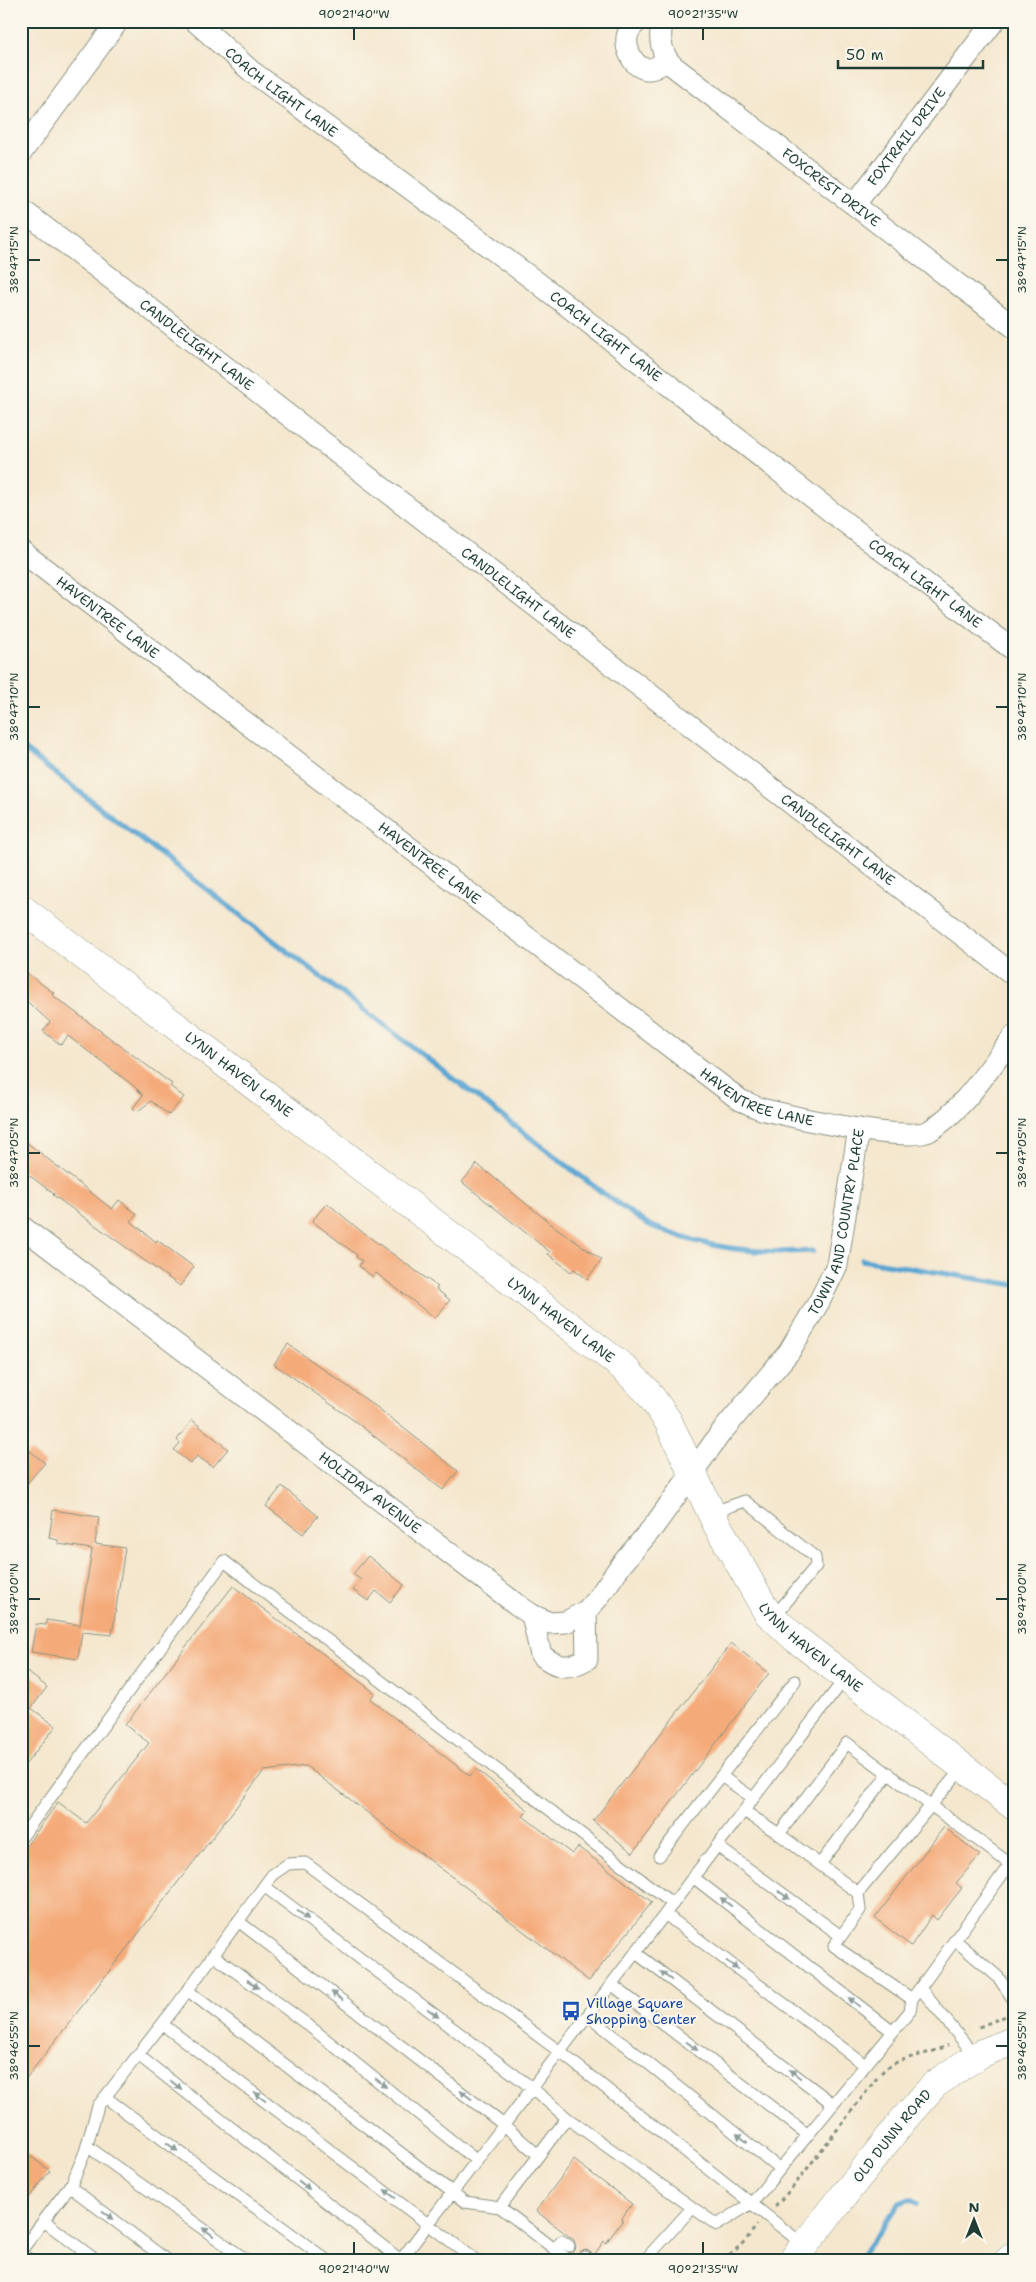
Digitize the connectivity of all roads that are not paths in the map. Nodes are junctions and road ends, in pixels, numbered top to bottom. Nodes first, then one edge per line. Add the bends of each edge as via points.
1 (118, 21) edge
2 (195, 21) edge
3 (638, 21) edge
4 (994, 21) edge
5 (662, 30) edge
6 (666, 60) junction
7 (21, 152) edge
8 (856, 204) junction
9 (21, 208) edge
10 (1015, 328) edge
11 (21, 551) edge
12 (1015, 651) edge
13 (21, 908) edge
14 (1015, 976) edge
15 (1015, 1035) edge
16 (859, 1129) junction
17 (21, 1226) edge
18 (692, 1472) junction
19 (711, 1513) junction
20 (586, 1611) junction
21 (532, 1616) junction
22 (773, 1618) junction
23 (846, 1677) junction
24 (795, 1681) dead end
25 (963, 1767) junction
26 (889, 1773) junction
27 (721, 1776) junction
28 (753, 1798) junction
29 (933, 1805) junction
30 (1015, 1807) edge
31 (744, 1811) junction
32 (779, 1834) junction
33 (21, 1838) edge
34 (717, 1846) junction
35 (659, 1856) dead end
36 (820, 1864) junction
37 (693, 1877) junction
38 (264, 1886) junction
39 (858, 1893) junction
40 (673, 1904) junction
41 (665, 1914) junction
42 (238, 1921) junction
43 (841, 1936) junction
44 (954, 1940) junction
45 (636, 1953) junction
46 (213, 1955) junction
47 (612, 1984) junction
48 (920, 1988) junction
49 (187, 1990) junction
50 (912, 1998) junction
51 (1015, 2002) edge
52 (588, 2015) junction
53 (162, 2024) junction
54 (1008, 2029) edge
55 (893, 2032) junction
56 (560, 2052) junction
57 (138, 2055) junction
58 (976, 2057) junction
59 (865, 2065) junction
60 (532, 2088) junction
61 (105, 2098) junction
62 (833, 2104) junction
63 (567, 2118) junction
64 (504, 2125) junction
65 (808, 2135) junction
66 (87, 2146) junction
67 (538, 2155) junction
68 (477, 2161) junction
69 (780, 2169) junction
70 (69, 2186) junction
71 (452, 2193) junction
72 (752, 2203) junction
73 (500, 2207) junction
74 (692, 2208) junction
75 (44, 2221) junction
76 (429, 2223) junction
77 (569, 2246) dead end
78 (554, 2248) junction
79 (21, 2252) edge
80 (799, 2253) edge
81 (1015, 2255) edge
82 (401, 2260) edge
83 (31, 2261) edge
84 (97, 2261) edge
85 (168, 2261) edge
86 (248, 2261) edge
87 (328, 2261) edge
88 (477, 2261) edge
89 (570, 2261) edge
90 (644, 2261) edge
91 (1008, 2261) edge

1 - 7 street
2 - 12 street, COACH LIGHT LANE via 251,71 538,283
3 - 6 street via 627,35 629,53 636,64 647,69
4 - 8 street, FOXTRAIL DRIVE
5 - 6 street
6 - 8 street, FOXCREST DRIVE
8 - 10 street, FOXCREST DRIVE
9 - 14 street, CANDLELIGHT LANE
11 - 16 street, HAVENTREE LANE via 740,1100 762,1110
13 - 18 street, LYNN HAVEN LANE via 623,1367 647,1390 668,1421
15 - 16 street, TOWN AND COUNTRY PLACE via 962,1102 927,1132 906,1135
16 - 18 street, TOWN AND COUNTRY PLACE via 837,1264 820,1300 788,1352
17 - 21 street, HOLIDAY AVENUE
18 - 19 street, LYNN HAVEN LANE
18 - 20 street, HOLIDAY AVENUE via 654,1526
19 - 22 street, LYNN HAVEN LANE via 744,1574
19 - 22 lane via 745,1501 815,1557 816,1566
20 - 21 street, HOLIDAY AVENUE via 566,1622 550,1624
20 - 21 street via 586,1660 574,1666 555,1666 541,1655
22 - 23 street, LYNN HAVEN LANE
23 - 25 street, LYNN HAVEN LANE
23 - 28 lane
24 - 27 lane
25 - 29 lane
25 - 30 street, LYNN HAVEN LANE
26 - 29 lane
26 - 32 lane via 847,1743
26 - 36 lane
27 - 28 lane
27 - 35 lane
28 - 31 lane
29 - 39 lane
29 - 44 lane via 1010,1864
31 - 32 lane
31 - 34 lane
32 - 36 lane
33 - 40 lane via 224,1560
34 - 37 lane
34 -> 43 lane
36 - 39 lane
37 - 40 lane
55 -> 37 lane
38 - 42 lane
38 - 56 lane via 284,1865 305,1863
38 -> 60 lane
39 - 43 lane via 860,1910
40 - 41 lane
41 - 45 lane
41 -> 59 lane
42 - 46 lane
64 -> 42 lane
43 - 50 lane via 834,1946
44 - 48 lane
44 - 51 lane via 998,1977
45 - 47 lane
62 -> 45 lane
46 - 49 lane
46 -> 68 lane via 308,2025
47 - 52 lane
47 -> 65 lane
48 - 50 lane
48 - 58 lane
49 - 53 lane
49 - 71 lane
50 - 55 lane via 910,2011
52 - 56 lane
69 -> 52 lane
53 - 57 lane
76 -> 53 lane
54 - 58 street, OLD DUNN ROAD
55 - 59 lane
56 - 60 lane
56 - 72 lane
57 - 61 lane
57 -> 82 lane
58 - 80 street, OLD DUNN ROAD via 935,2084
59 - 62 lane
60 - 63 lane
60 - 64 lane
61 - 66 lane via 95,2112
61 -> 87 lane
62 - 65 lane
63 - 67 lane
63 - 74 lane
64 - 67 lane
64 - 68 lane
65 - 69 lane
66 - 70 lane
86 -> 66 lane
67 - 73 lane
68 - 71 lane
69 - 72 lane
70 - 75 lane
70 -> 85 lane
71 - 73 lane via 465,2202
71 - 76 lane
72 - 74 lane via 717,2225
72 - 80 lane
73 - 78 lane
74 - 90 lane
75 - 79 lane
75 - 84 lane
76 - 82 lane
76 - 88 lane
77 - 78 lane via 562,2240
78 - 89 lane
79 - 83 lane
81 - 91 street

